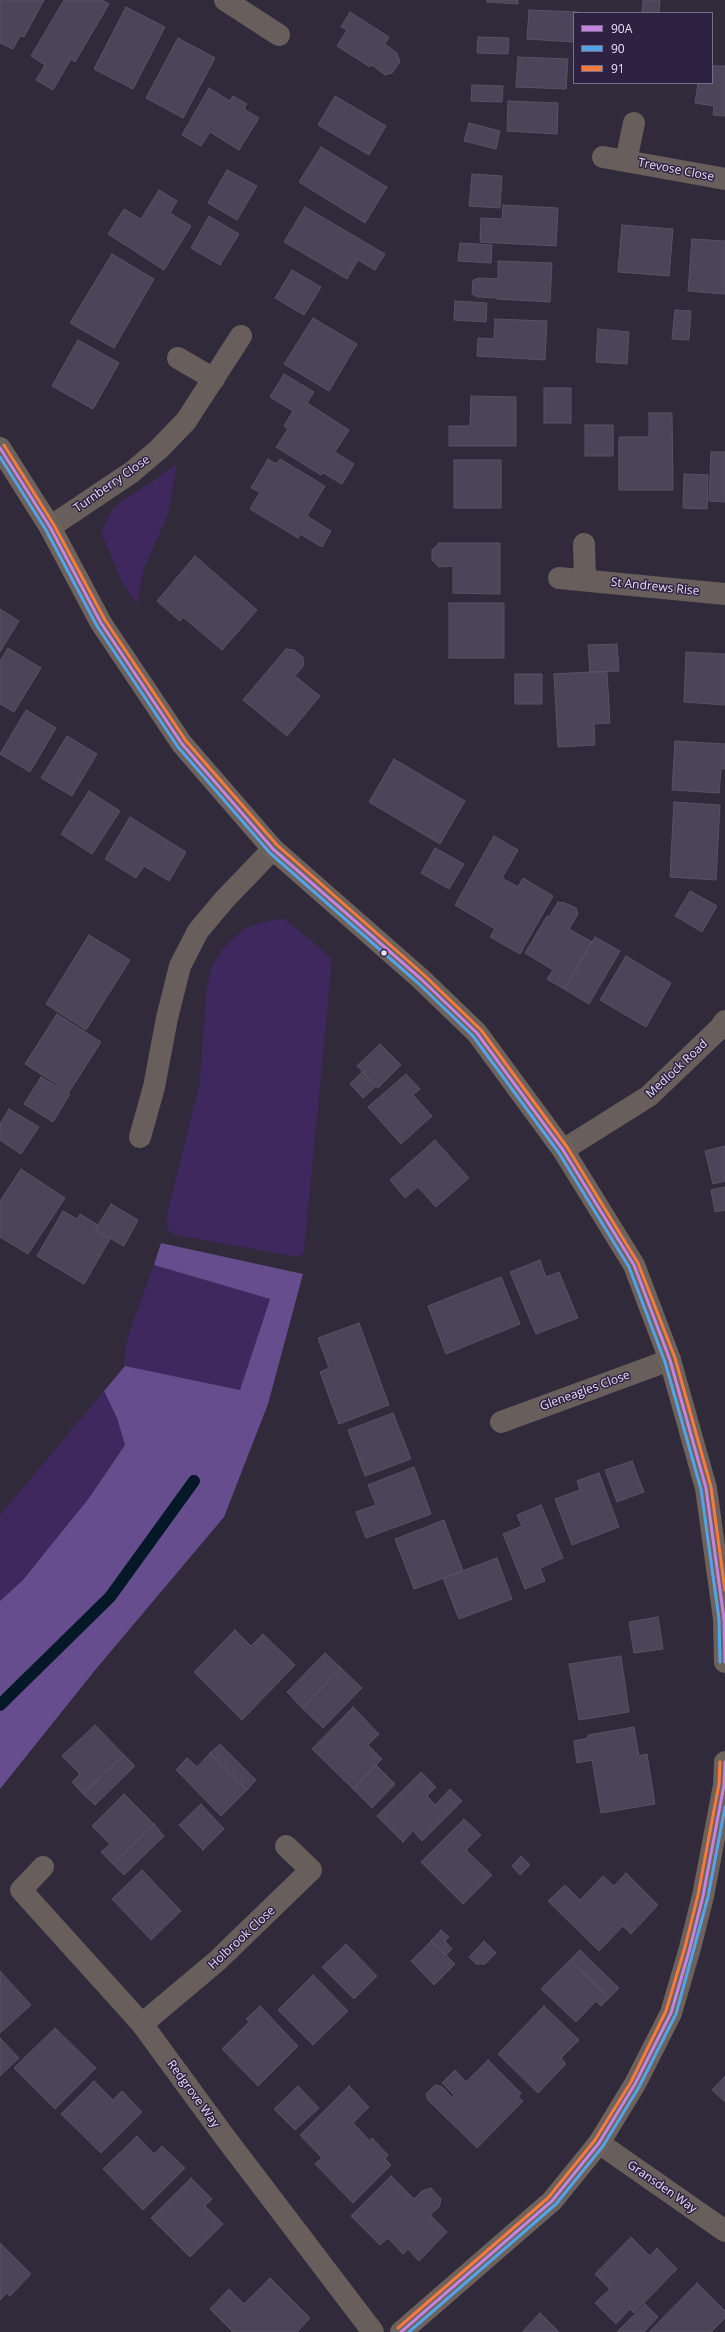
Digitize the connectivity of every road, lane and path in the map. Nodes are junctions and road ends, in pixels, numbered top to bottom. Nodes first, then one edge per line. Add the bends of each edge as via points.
1 (225, 0) edge
2 (279, 35) dead end
3 (634, 123) dead end
4 (604, 157) dead end
5 (626, 161) junction
6 (725, 179) edge
7 (241, 336) dead end
8 (178, 358) dead end
9 (214, 379) junction
10 (0, 448) edge
11 (50, 527) junction
12 (584, 544) dead end
13 (559, 578) dead end
14 (585, 580) junction
15 (725, 594) edge
16 (273, 849) junction
17 (725, 1020) edge
18 (140, 1137) dead end
19 (563, 1150) junction
20 (670, 1360) junction
21 (501, 1422) dead end
22 (725, 1662) edge
23 (725, 1762) edge
24 (725, 1785) edge
25 (286, 1846) dead end
26 (43, 1867) dead end
27 (142, 2024) junction
28 (599, 2143) junction
29 (725, 2231) edge
30 (373, 2332) edge
31 (401, 2332) edge

1 - 2 street
3 - 5 street, Trevose Close
4 - 5 street, Trevose Close
5 - 6 street, Trevose Close
7 - 9 street, Turnberry Close
8 - 9 street
9 - 11 street, Turnberry Close via 186,421 160,449 132,472
10 - 11 street
11 - 16 street via 101,623 182,744
12 - 14 street
13 - 14 street, St Andrews Rise
14 - 15 street, St Andrews Rise
16 - 18 street via 198,931 180,966 154,1087
16 - 19 street via 422,979 477,1033
17 - 19 street, Medlock Road via 720,1028 649,1096
19 - 20 street via 634,1265
20 - 21 street, Gleneagles Close
20 - 22 street via 706,1488 724,1619
23 - 24 street
24 - 28 street via 703,1896 671,2013 635,2084
25 - 27 street, Holbrook Close via 311,1870 218,1962
26 - 27 street, Redgrove Way via 21,1890
27 - 30 street, Redgrove Way
28 - 29 street, Gransden Way
28 - 31 street via 552,2200

